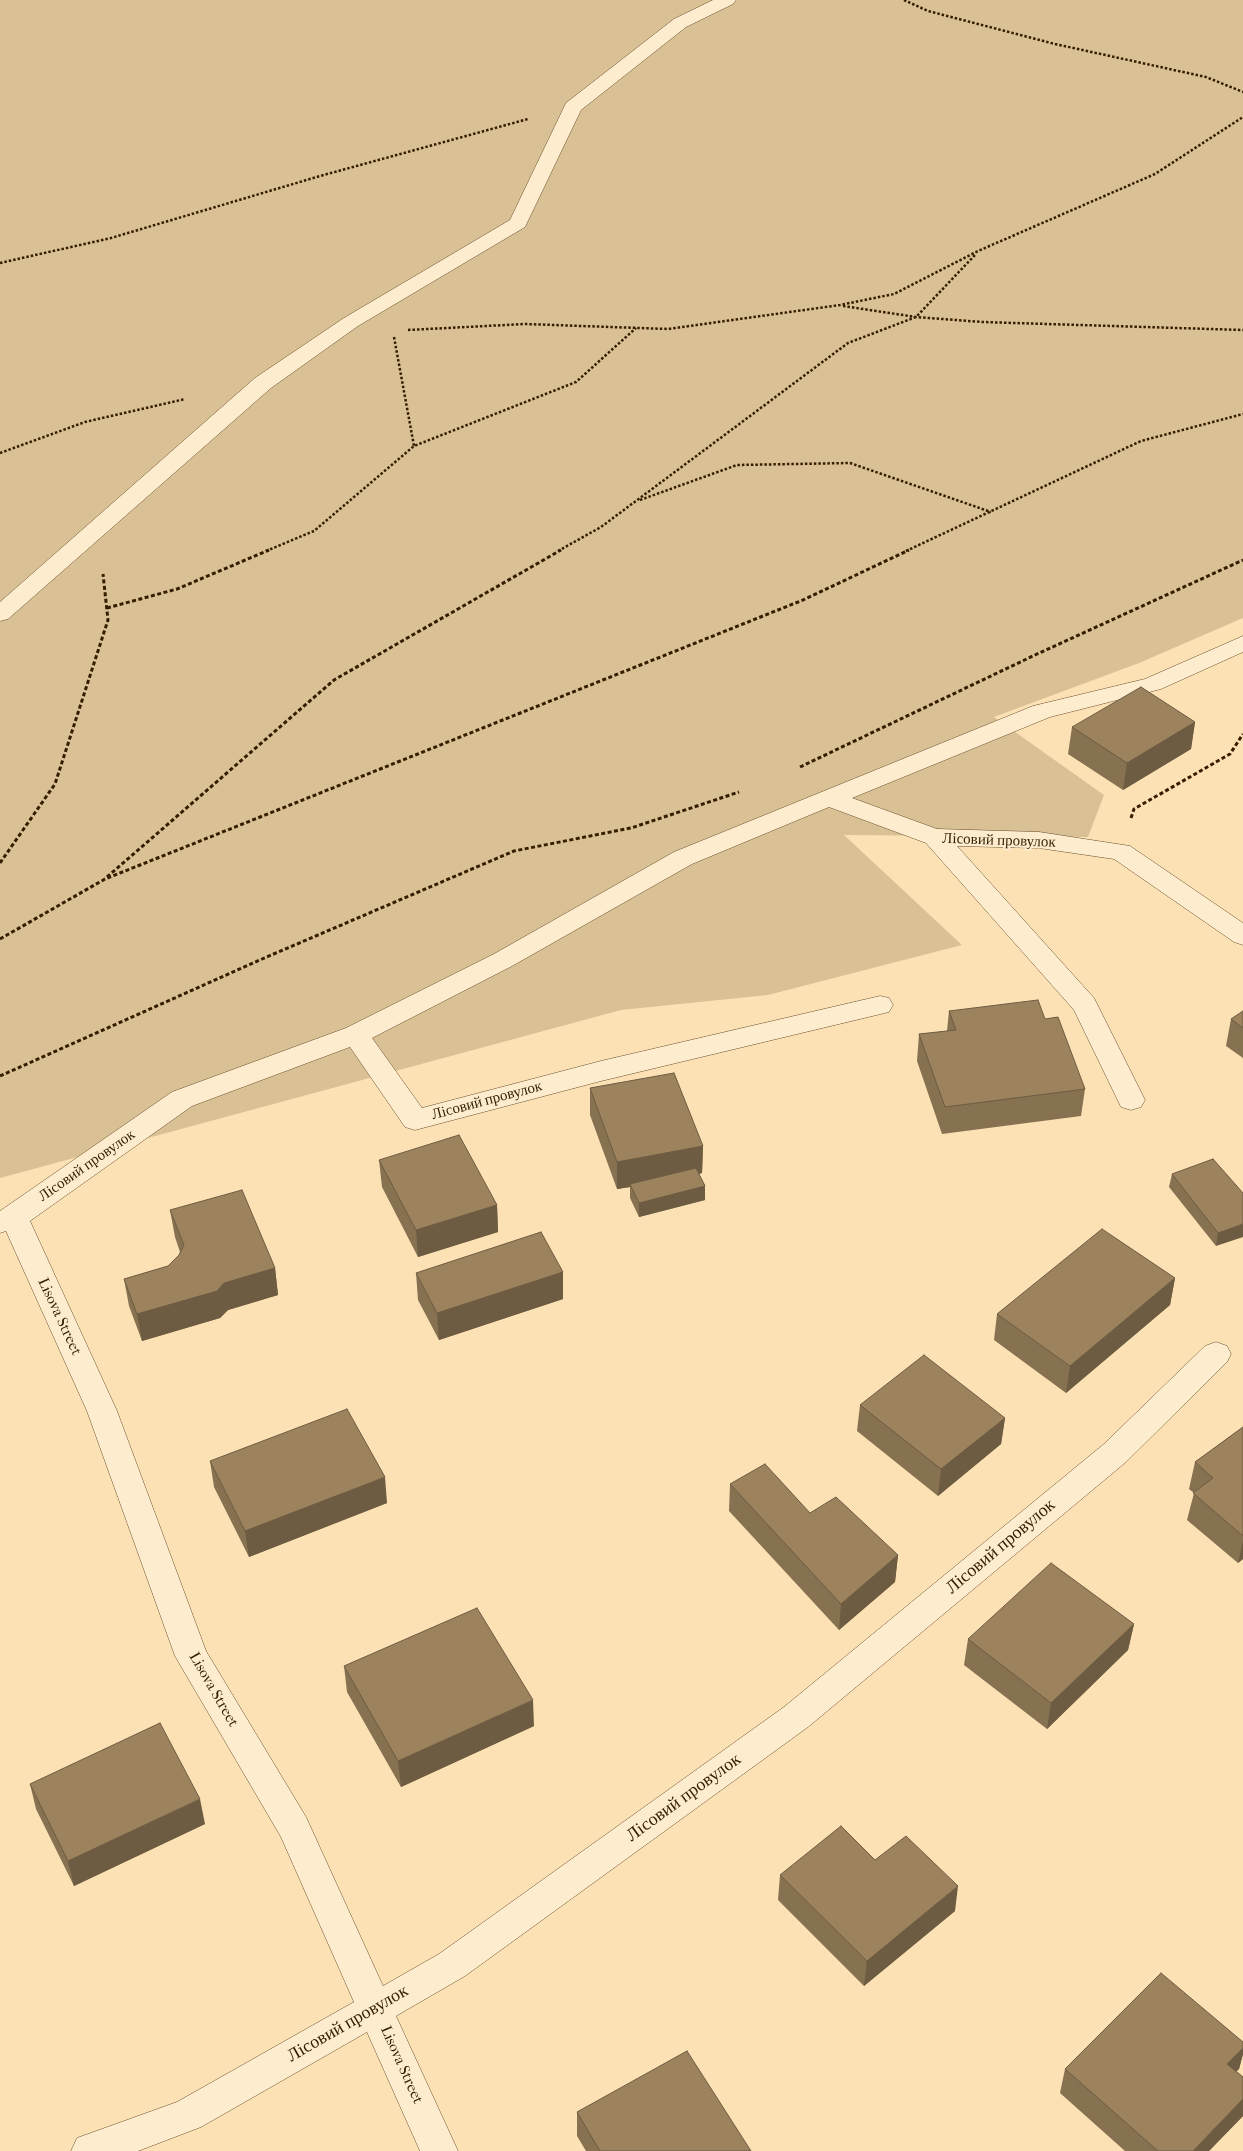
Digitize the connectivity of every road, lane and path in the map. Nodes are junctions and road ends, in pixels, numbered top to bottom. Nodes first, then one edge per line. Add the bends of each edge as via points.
1 (727, 0) edge
2 (904, 0) edge
3 (1243, 92) edge
4 (573, 107) junction
5 (1243, 117) edge
6 (978, 252) junction
7 (0, 263) edge
8 (840, 305) junction
9 (916, 317) junction
10 (636, 328) junction
11 (1243, 330) edge
12 (393, 331) dead end
13 (403, 331) dead end
14 (192, 398) dead end
15 (1243, 414) edge
16 (414, 446) junction
17 (0, 453) edge
18 (634, 502) junction
19 (991, 512) junction
20 (97, 529) junction
21 (1243, 560) edge
22 (107, 608) junction
23 (0, 614) edge
24 (1243, 643) edge
25 (1243, 734) edge
26 (795, 770) dead end
27 (742, 792) dead end
28 (828, 798) junction
29 (935, 837) junction
30 (1121, 852) junction
31 (0, 863) edge
32 (105, 879) junction
33 (1243, 936) edge
34 (0, 939) edge
35 (880, 1005) dead end
36 (356, 1035) junction
37 (0, 1076) edge
38 (1131, 1100) dead end
39 (7, 1220) edge
40 (1216, 1354) dead end
41 (376, 2008) junction
42 (90, 2151) edge
43 (439, 2151) edge

1 - 4 street via 680,23
2 - 3 path via 928,11 1055,44 1206,77
4 - 7 path via 320,176 111,238
4 - 20 street via 518,224 351,322 263,383
5 - 6 path via 1155,174
6 - 8 path via 894,294
6 - 9 path
8 - 9 path
8 - 10 path via 668,329
9 - 11 path
9 - 18 path via 848,343
10 - 13 path via 525,324
10 - 16 path via 576,382
12 - 16 path
14 - 17 path via 85,422
15 - 19 path via 1141,441
16 - 22 path via 314,531 177,589
18 - 19 path via 738,465 850,463
18 - 32 path via 601,527 334,680
19 - 32 path via 803,600
20 - 22 path
20 - 23 street
21 - 26 path via 1034,655
22 - 31 path via 108,620 55,784
24 - 28 street via 1153,684 1042,711
25 - 30 path via 1230,754 1134,809
27 - 37 path via 632,828 514,851
28 - 29 street
28 - 36 street via 683,858 503,960
29 - 30 street, Лісовий провулок via 1039,840
29 - 38 street, Лісовий провулок via 1085,1005
30 - 33 street, Лісовий провулок
32 - 34 path
35 - 36 street, Лісовий провулок via 601,1071 416,1120
36 - 39 street, Лісовий провулок via 182,1099
39 - 41 street, Lisova Street via 102,1411 191,1656 294,1828
40 - 41 street, Лісовий провулок via 1115,1453 796,1717 452,1965
41 - 42 street, Лісовий провулок via 188,2115
41 - 43 street, Lisova Street

